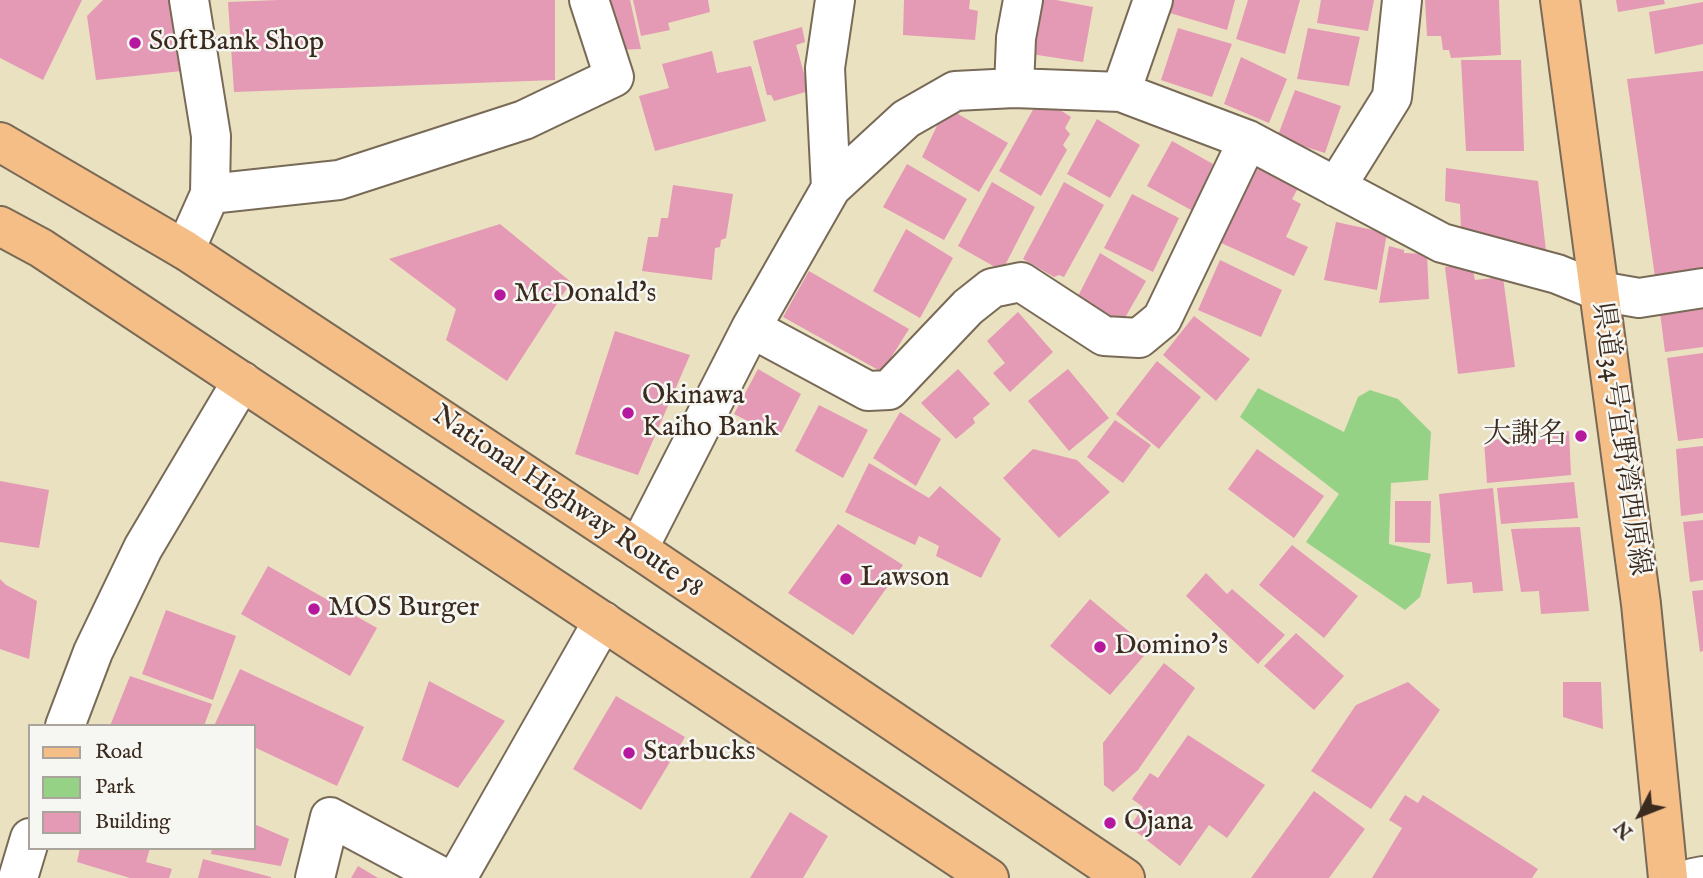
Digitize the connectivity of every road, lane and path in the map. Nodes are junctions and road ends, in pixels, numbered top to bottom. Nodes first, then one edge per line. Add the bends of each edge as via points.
1 (189, 0) edge
2 (589, 0) edge
3 (835, 0) edge
4 (1023, 0) edge
5 (1153, 0) edge
6 (1402, 0) edge
7 (1560, 0) edge
8 (1014, 88) junction
9 (1122, 92) junction
10 (1248, 140) junction
11 (0, 142) edge
12 (1336, 187) junction
13 (831, 188) junction
14 (210, 194) junction
15 (0, 226) edge
16 (186, 250) junction
17 (1703, 288) edge
18 (1599, 291) junction
19 (751, 328) junction
20 (242, 381) junction
21 (638, 550) junction
22 (603, 621) junction
23 (66, 724) edge
24 (28, 845) edge
25 (1703, 876) edge
26 (18, 878) edge
27 (314, 878) edge
28 (443, 878) edge
29 (457, 878) edge
30 (989, 878) edge
31 (1125, 878) edge
32 (1668, 878) edge
33 (1693, 878) edge

1 - 14 street via 211,136
2 - 14 street via 614,77 524,120 340,180
3 - 13 street via 825,68
4 - 8 street
5 - 9 street
6 - 12 street via 1392,97
7 - 18 main road, 県道34号宜野湾西原線
8 - 9 street
8 - 13 street via 955,91 905,119
9 - 10 street
10 - 12 street
10 - 19 street via 1162,319 1139,338 1104,336 1021,282 992,288 968,307 889,390 867,391
11 - 16 main road, National Highway Route 58
12 - 18 street via 1442,243 1557,274
13 - 19 street
14 - 16 street
15 - 20 main road via 41,248
16 - 21 main road, National Highway Route 58
17 - 18 street via 1639,298
18 - 32 main road, 県道34号宜野湾西原線 via 1641,604
19 - 21 street
20 - 22 main road
20 - 23 street via 144,548 93,652
21 - 31 main road, National Highway Route 58
22 - 29 street
22 - 30 main road
24 - 26 street
25 - 33 street
27 - 28 street via 330,817

